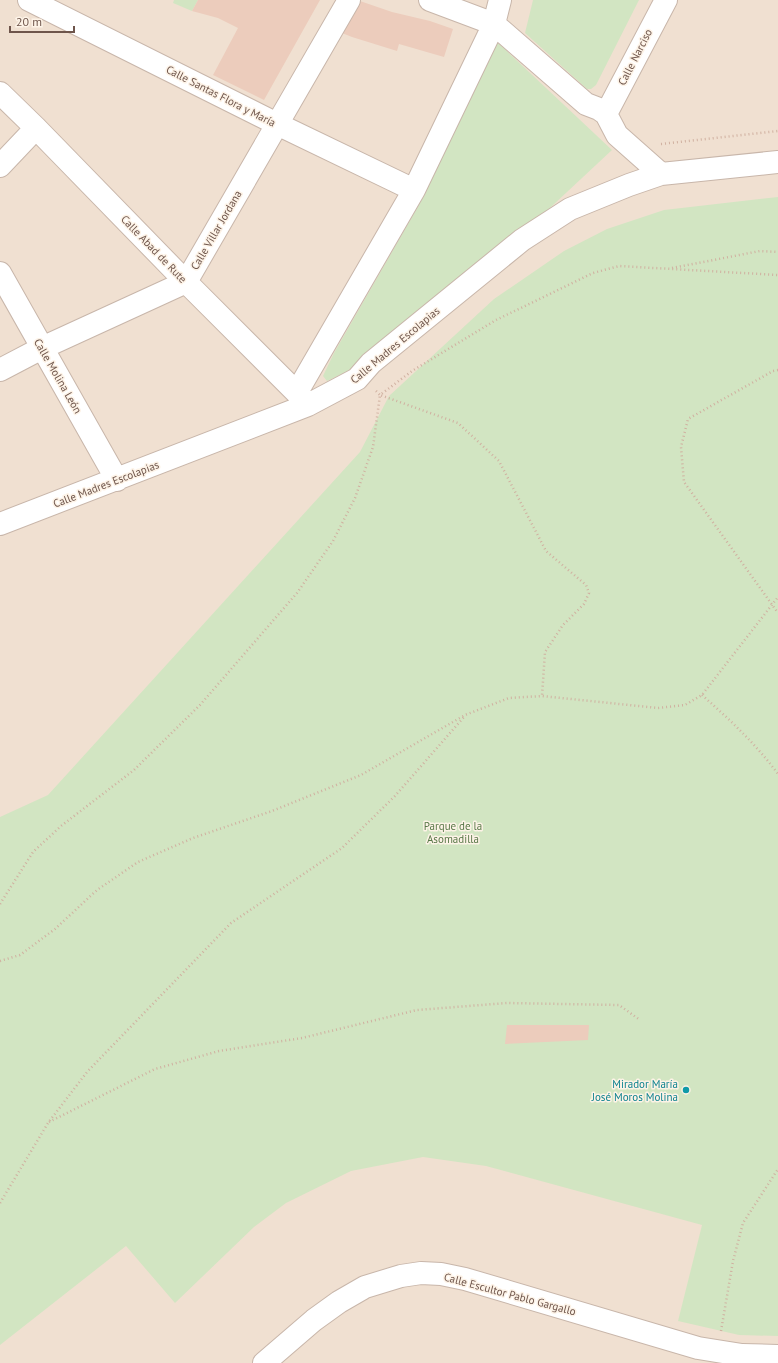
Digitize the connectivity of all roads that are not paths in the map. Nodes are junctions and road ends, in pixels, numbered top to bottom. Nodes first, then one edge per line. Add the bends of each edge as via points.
1 (29, 0) edge
2 (349, 0) edge
3 (430, 0) edge
4 (500, 0) edge
5 (666, 0) edge
6 (494, 24) junction
7 (0, 93) edge
8 (606, 114) junction
9 (277, 124) junction
10 (36, 128) junction
11 (778, 162) edge
12 (0, 166) edge
13 (662, 174) junction
14 (414, 190) junction
15 (0, 273) edge
16 (186, 282) junction
17 (42, 348) junction
18 (0, 370) edge
19 (303, 398) junction
20 (117, 480) junction
21 (0, 524) edge
22 (704, 1354) edge
23 (778, 1356) edge
24 (742, 1359) edge
25 (264, 1363) edge

1 - 9 street, Calle Santas Flora y María
2 - 9 street, Calle Villar Jordana
3 - 6 street
4 - 6 street
5 - 8 street, Calle Narciso
6 - 8 street via 586,104
6 - 14 street
7 - 10 street, Calle Abad de Rute
8 - 13 street via 616,136
9 - 14 street, Calle Santas Flora y María
9 - 16 street, Calle Villar Jordana
10 - 12 street
10 - 16 street, Calle Abad de Rute
11 - 13 street, Calle Madres Escolapias
13 - 19 street, Calle Madres Escolapias via 570,209 522,240 371,363 357,379
14 - 19 street
15 - 17 street, Calle Molina León
16 - 17 street, Calle Villar Jordana
16 - 19 street, Calle Abad de Rute
17 - 18 street, Calle Villar Jordana
17 - 20 street, Calle Molina León
19 - 20 street, Calle Madres Escolapias
20 - 21 street, Calle Madres Escolapias
22 - 24 street, Calle Escultor Pablo Gargallo
22 - 25 street, Calle Escultor Pablo Gargallo via 465,1279 441,1274 421,1274 402,1276 365,1287 314,1320
23 - 24 street, Calle Escultor Pablo Gargallo

